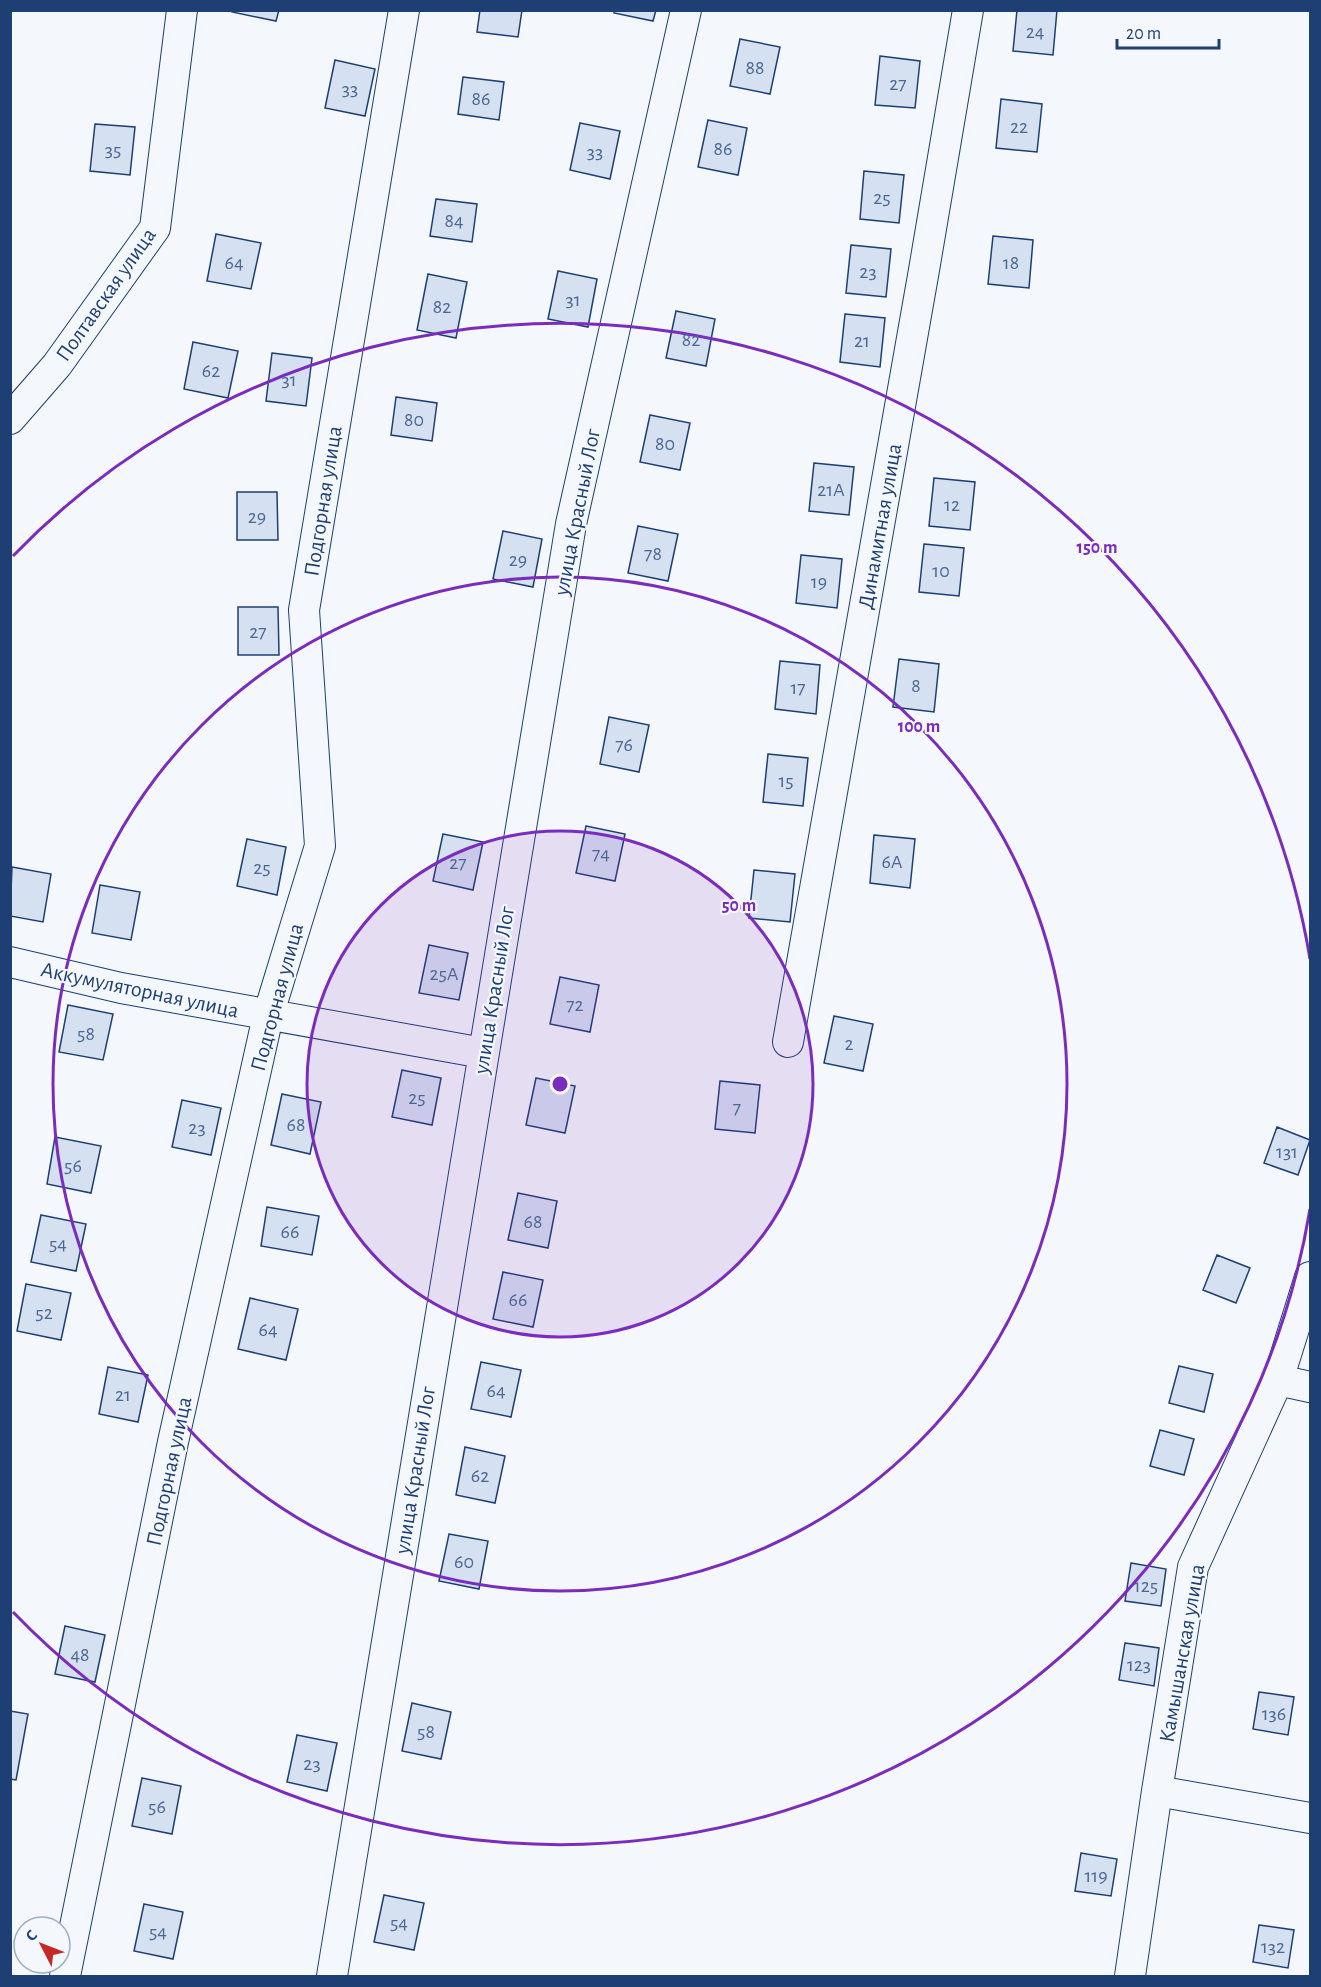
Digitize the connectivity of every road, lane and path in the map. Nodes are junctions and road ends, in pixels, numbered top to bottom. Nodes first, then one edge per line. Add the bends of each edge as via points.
1 (182, 10) edge
2 (404, 10) edge
3 (686, 10) edge
4 (968, 10) edge
5 (10, 419) edge
6 (12, 970) edge
7 (268, 1016) junction
8 (788, 1042) dead end
9 (483, 1053) junction
10 (1311, 1277) edge
11 (1278, 1380) junction
12 (1311, 1387) edge
13 (1157, 1791) junction
14 (1311, 1818) edge
15 (66, 1977) edge
16 (332, 1977) edge
17 (1130, 1977) edge

1 - 5 street, Полтавская улица via 155,228 57,365
2 - 7 street, Подгорная улица via 304,610 320,846
3 - 9 street, улица Красный Лог via 572,524
4 - 8 street, Динамитная улица
6 - 7 street, Аккумуляторная улица
7 - 9 street, Аккумуляторная улица
7 - 15 street, Подгорная улица via 173,1442
9 - 16 street, улица Красный Лог
10 - 11 street, Камышанская улица
11 - 12 street
11 - 13 street, Камышанская улица via 1193,1567
13 - 14 street
13 - 17 street, Камышанская улица

